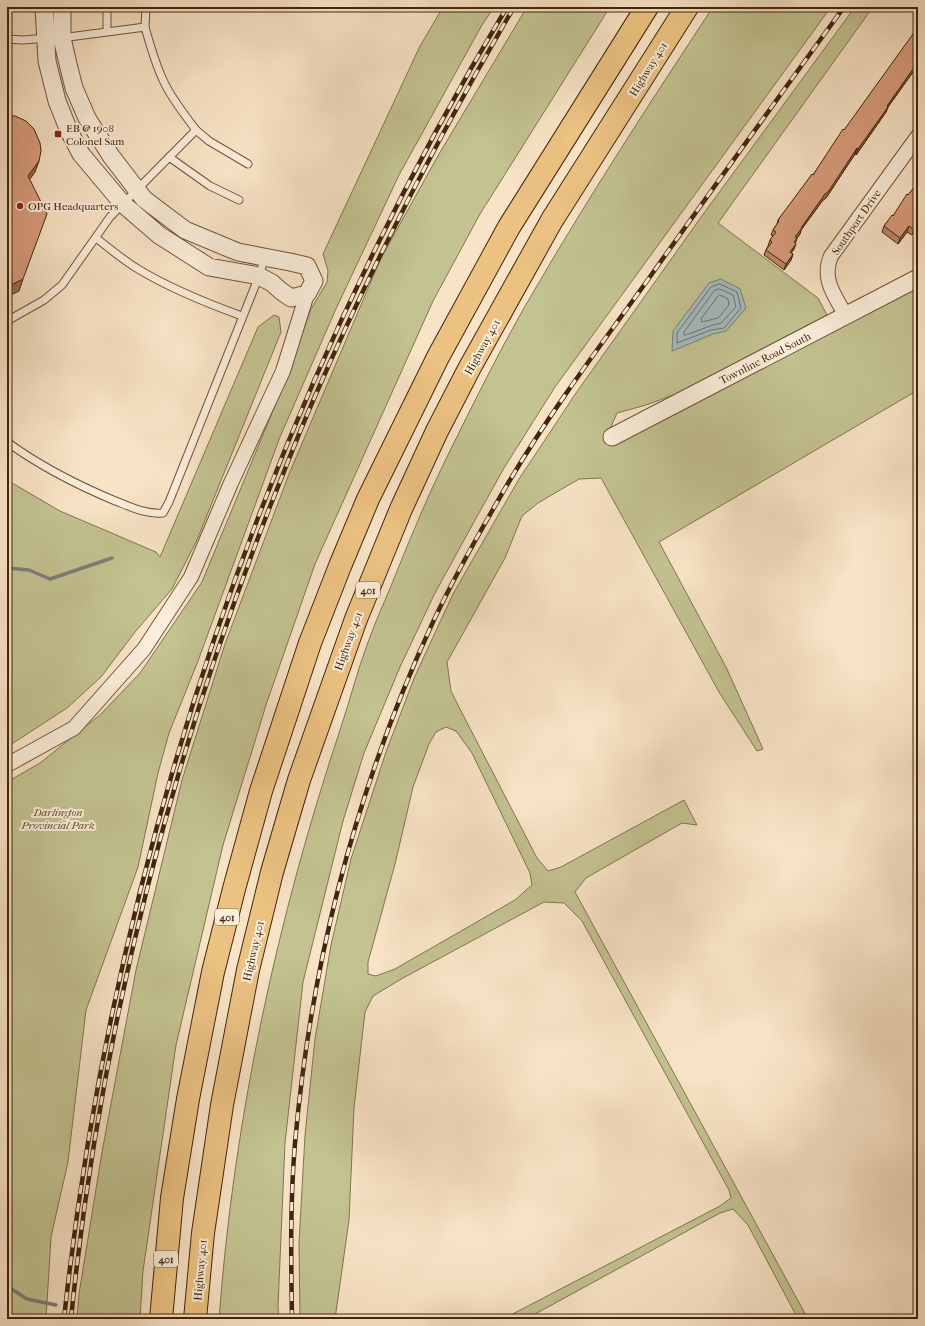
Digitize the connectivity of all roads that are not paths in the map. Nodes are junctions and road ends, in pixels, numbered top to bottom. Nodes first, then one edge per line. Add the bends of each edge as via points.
1 (44, 7) edge
2 (62, 7) edge
3 (107, 7) edge
4 (146, 7) edge
5 (647, 7) edge
6 (687, 7) edge
7 (145, 27) junction
8 (107, 31) junction
9 (7, 38) edge
10 (45, 38) junction
11 (62, 38) junction
12 (196, 130) junction
13 (918, 136) edge
14 (169, 157) junction
15 (248, 164) dead end
16 (136, 190) junction
17 (239, 200) dead end
18 (123, 204) junction
19 (96, 238) junction
20 (265, 257) junction
21 (259, 276) junction
22 (918, 278) edge
23 (307, 294) junction
24 (242, 316) junction
25 (846, 316) junction
26 (7, 321) edge
27 (612, 437) dead end
28 (7, 442) edge
29 (7, 765) edge
30 (160, 1319) edge
31 (195, 1319) edge

1 - 10 street
2 - 11 street
3 - 8 lane
4 - 7 lane
5 - 30 highway, 401 via 509,227 438,357 368,498 310,643 261,791 213,972 172,1198
6 - 31 highway, Highway 401 / 401 via 552,220 469,369 401,509 356,619 299,780 272,872 248,970 222,1105 203,1233
7 - 8 lane
7 - 12 lane via 163,81
8 - 11 lane
9 - 10 lane
10 - 11 lane
10 - 18 street via 57,101 69,131 81,154
11 - 16 street via 74,88 87,118
12 - 14 lane
12 - 15 lane via 209,141
13 - 25 street, Southport Drive via 831,256 827,273 830,286
14 - 16 lane
14 - 17 lane via 210,186
16 - 18 lane
16 - 20 street via 144,200 185,230 238,252
18 - 19 lane via 110,217
18 - 21 street via 159,236 209,267
19 - 24 lane via 137,269 174,289
19 - 26 lane via 62,285 44,300
20 - 21 lane
20 - 23 street via 307,266 314,281
21 - 23 street via 291,298
21 - 24 lane
22 - 25 street, Townline Road South
23 - 29 street via 283,370 191,577 144,649 74,728
24 - 28 lane via 163,513 152,514 127,506 79,486
25 - 27 street, Townline Road South

